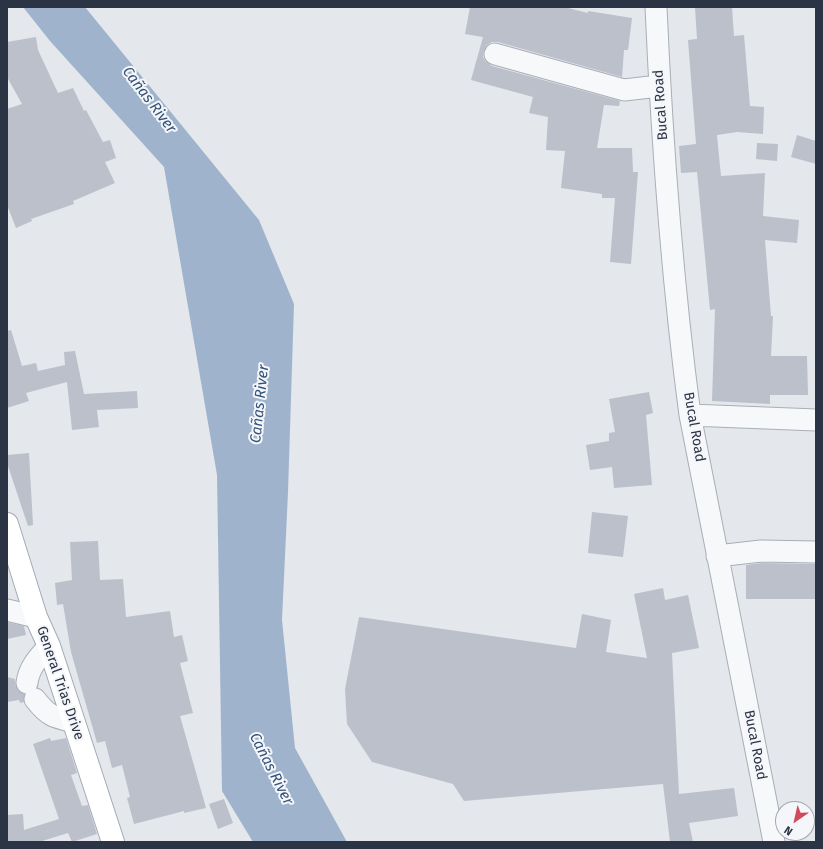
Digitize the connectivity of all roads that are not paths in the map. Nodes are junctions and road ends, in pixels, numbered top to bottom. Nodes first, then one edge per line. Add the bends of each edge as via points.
1 (656, 7) edge
2 (495, 54) dead end
3 (659, 86) junction
4 (690, 415) junction
5 (816, 420) edge
6 (7, 524) edge
7 (816, 552) edge
8 (717, 556) junction
9 (7, 610) edge
10 (36, 617) junction
11 (49, 646) junction
12 (74, 722) junction
13 (113, 842) edge
14 (774, 842) edge

1 - 3 street, Bucal Road
2 - 3 street via 624,90
3 - 4 street, Bucal Road via 681,346
4 - 5 street
4 - 8 street, Bucal Road
6 - 10 main road, General Trias Drive
7 - 8 street via 761,551
8 - 14 street, Bucal Road
9 - 10 street
10 - 11 main road, General Trias Drive
11 - 12 main road, General Trias Drive
11 - 12 street via 34,663 28,675 31,690 45,712
12 - 13 main road, General Trias Drive

